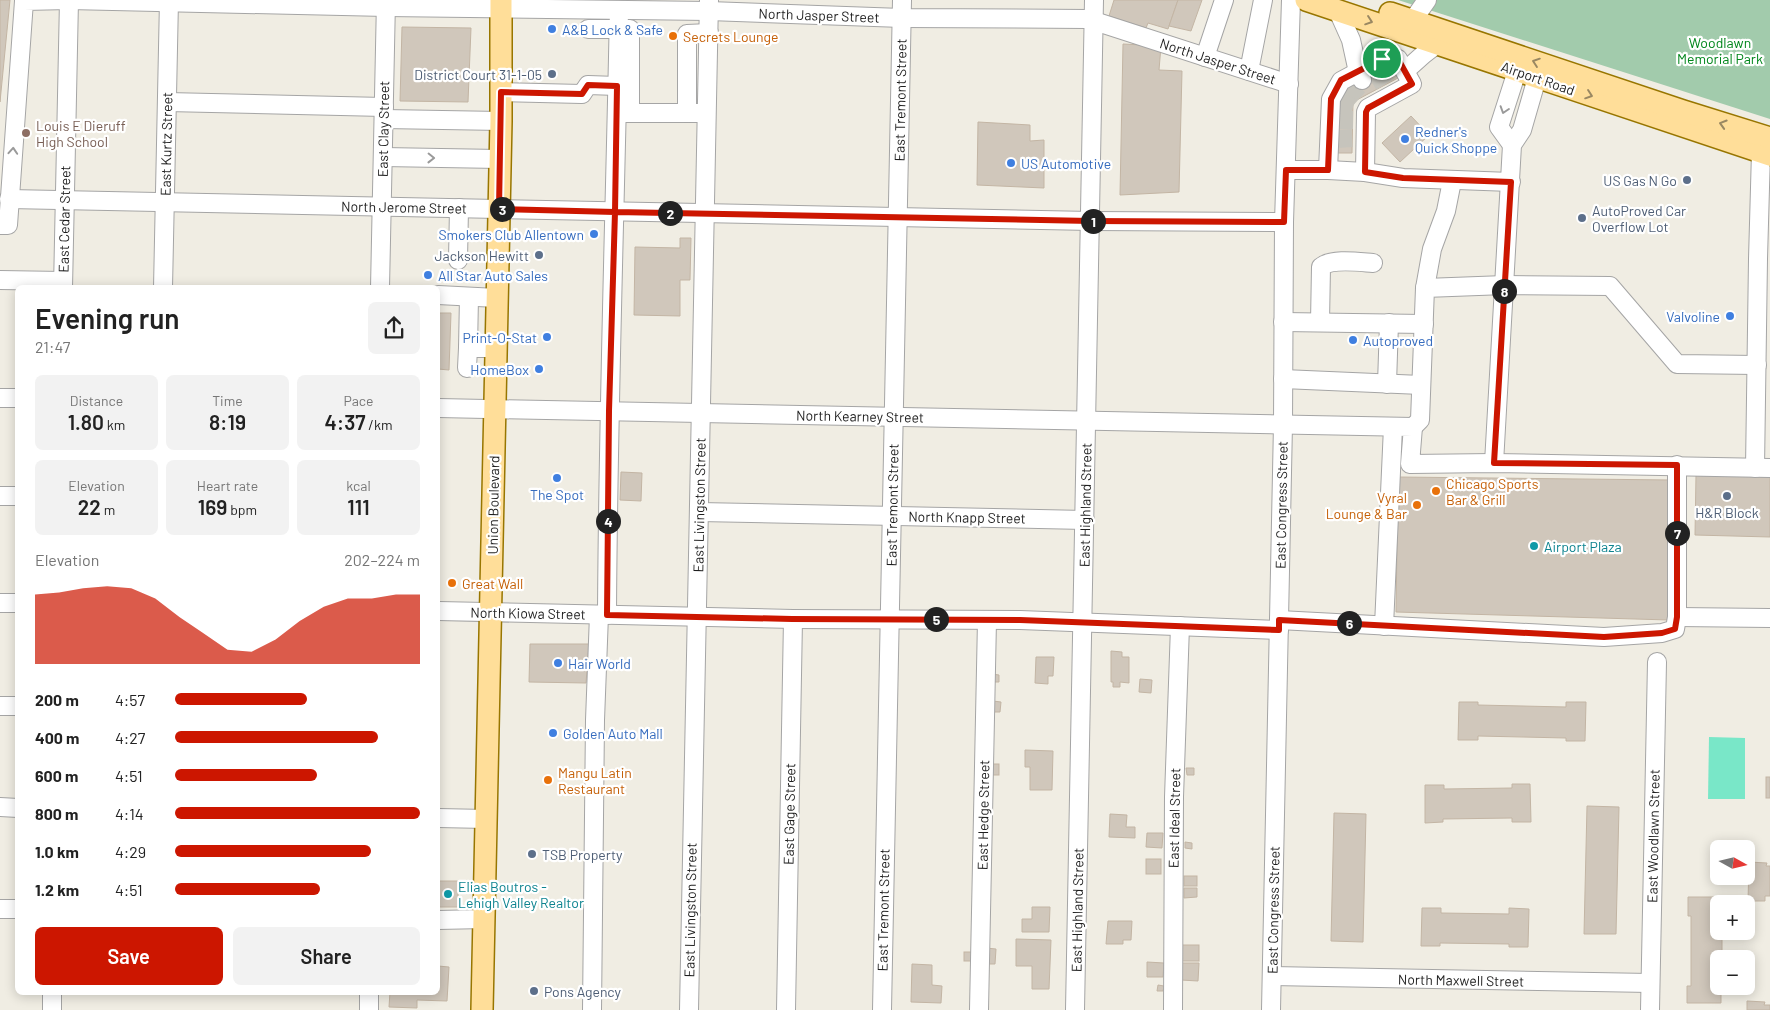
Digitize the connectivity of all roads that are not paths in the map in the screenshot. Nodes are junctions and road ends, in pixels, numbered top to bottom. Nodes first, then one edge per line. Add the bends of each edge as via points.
1 (69, 0) edge
2 (902, 0) edge
3 (1094, 0) edge
4 (1224, 0) edge
5 (1263, 0) edge
6 (1291, 0) edge
7 (1306, 0) edge
8 (1427, 0) edge
9 (169, 1) edge
10 (386, 4) edge
11 (502, 4) edge
12 (1344, 5) edge
13 (709, 6) edge
14 (747, 6) edge
15 (628, 7) edge
16 (861, 8) edge
17 (902, 18) junction
18 (1413, 20) junction
19 (1094, 21) junction
20 (588, 29) dead end
21 (618, 29) junction
22 (709, 34) junction
23 (1437, 44) junction
24 (1205, 57) junction
25 (1249, 71) junction
26 (1405, 71) junction
27 (1517, 71) junction
28 (1537, 78) junction
29 (1289, 84) junction
30 (617, 86) junction
31 (501, 92) junction
32 (1359, 97) junction
33 (167, 102) junction
34 (384, 113) junction
35 (623, 113) junction
36 (687, 113) junction
37 (707, 113) junction
38 (501, 121) junction
39 (1346, 139) junction
40 (1512, 145) junction
41 (1767, 149) edge
42 (382, 158) junction
43 (499, 159) junction
44 (1286, 170) junction
45 (1328, 170) junction
46 (1365, 172) junction
47 (1452, 180) junction
48 (1511, 182) junction
49 (9, 200) junction
50 (64, 201) junction
51 (165, 203) junction
52 (382, 207) junction
53 (459, 208) junction
54 (499, 209) junction
55 (1765, 211) edge
56 (615, 212) junction
57 (705, 214) junction
58 (898, 217) junction
59 (1091, 221) junction
60 (1284, 222) junction
61 (0, 225) edge
62 (458, 260) dead end
63 (1373, 263) dead end
64 (0, 280) edge
65 (63, 284) edge
66 (162, 285) edge
67 (380, 285) edge
68 (1505, 285) junction
69 (1425, 288) junction
70 (440, 295) edge
71 (469, 297) junction
72 (497, 298) junction
73 (1283, 322) junction
74 (1320, 322) junction
75 (1389, 323) junction
76 (1424, 324) junction
77 (468, 348) junction
78 (496, 348) junction
79 (1757, 365) junction
80 (468, 368) dead end
81 (1283, 379) junction
82 (1387, 384) junction
83 (1421, 385) junction
84 (0, 398) edge
85 (15, 398) edge
86 (440, 408) edge
87 (495, 409) junction
88 (609, 411) junction
89 (700, 413) junction
90 (893, 417) junction
91 (1087, 420) junction
92 (1283, 424) junction
93 (1392, 427) junction
94 (1413, 427) junction
95 (1494, 463) junction
96 (1677, 465) junction
97 (1763, 468) edge
98 (0, 496) edge
99 (15, 496) edge
100 (699, 512) junction
101 (892, 515) junction
102 (1085, 520) junction
103 (0, 603) edge
104 (15, 603) edge
105 (440, 611) edge
106 (490, 612) junction
107 (603, 615) junction
108 (696, 616) junction
109 (1677, 617) junction
110 (1770, 618) edge
111 (792, 619) junction
112 (890, 619) junction
113 (987, 620) junction
114 (1082, 622) junction
115 (1279, 625) junction
116 (1180, 626) junction
117 (1384, 626) junction
118 (1657, 662) dead end
119 (0, 706) edge
120 (15, 706) edge
121 (0, 807) edge
122 (15, 808) edge
123 (440, 818) edge
124 (486, 819) junction
125 (0, 909) edge
126 (15, 909) edge
127 (484, 919) junction
128 (440, 920) edge
129 (1272, 976) junction
130 (1650, 983) junction
131 (52, 995) edge
132 (369, 995) edge
133 (52, 1010) edge
134 (368, 1010) edge
135 (482, 1010) edge
136 (592, 1010) edge
137 (689, 1010) edge
138 (786, 1010) edge
139 (882, 1010) edge
140 (979, 1010) edge
141 (1075, 1010) edge
142 (1173, 1010) edge
143 (1271, 1010) edge
144 (1650, 1010) edge

1 - 9 street, North Jasper Street
49 -> 1 street, North Jasper Street via 24,1
1 - 50 street, East Cedar Street
2 - 17 street, East Tremont Street
3 - 19 street, East Highland Street
4 - 24 street
5 - 25 street
6 - 29 street, East Congress Street
7 - 12 main road, Airport Road
8 - 18 street
9 - 10 street, North Jasper Street
9 - 33 street, East Kurtz Street
10 - 11 street, North Jasper Street
10 - 34 street, East Clay Street
11 - 15 street, North Jasper Street
11 - 31 main road, Union Boulevard
12 - 18 main road, Airport Road
12 -> 23 main road, Airport Road
12 - 32 street
13 - 14 street, North Jasper Street
13 - 15 street, North Jasper Street
13 - 22 street, East Livingston Street
14 - 16 street, North Jasper Street
15 - 21 street
16 - 17 street, North Jasper Street
17 - 19 street, North Jasper Street
17 - 58 street, East Tremont Street
41 -> 18 main road, Airport Road via 1683,111
19 - 24 street, North Jasper Street
19 - 59 street, East Highland Street
20 - 21 street
21 - 30 street
21 - 35 street via 630,30
22 - 36 street via 687,34
22 - 37 street, East Livingston Street
23 - 26 street
23 - 27 main road, Airport Road
24 - 25 street, North Jasper Street
25 - 29 street, North Jasper Street
26 - 32 street via 1412,84
26 - 32 street via 1398,59 1382,59
27 - 28 main road, Airport Road
27 -> 40 street via 1499,127
28 - 40 street via 1522,130
28 -> 41 main road, Airport Road
29 - 44 street, East Congress Street
30 - 31 street via 588,85 582,94
30 - 35 street
31 - 38 main road, Union Boulevard
32 - 39 street
32 - 39 street
33 - 34 street
33 - 51 street, East Kurtz Street
34 - 38 street
34 - 42 street, East Clay Street
35 - 36 street
35 - 56 street
36 - 37 street
37 - 57 street, East Livingston Street
38 - 43 main road, Union Boulevard
39 - 45 street
39 - 46 street
40 - 48 street
41 - 55 street
42 -> 43 street
42 - 52 street, East Clay Street
43 - 54 main road, Union Boulevard
44 - 45 street
44 - 60 street, East Congress Street
45 - 46 street
46 - 47 street
47 - 48 street
47 - 69 street via 1446,211 1432,249
48 - 68 street
49 - 50 street, North Jerome Street
49 - 61 street via 8,225
50 - 51 street, North Jerome Street
50 - 65 street, East Cedar Street
51 - 52 street, North Jerome Street
51 - 66 street, East Kurtz Street
52 - 53 street, North Jerome Street
52 - 67 street, East Clay Street
53 - 54 street, North Jerome Street
53 - 62 street
54 - 56 street, North Jerome Street
54 - 72 main road, Union Boulevard
55 - 79 street
56 - 57 street, North Jerome Street
56 - 88 street
57 - 58 street, North Jerome Street
57 - 89 street, East Livingston Street
58 - 59 street, North Jerome Street
58 - 90 street, East Tremont Street
59 - 60 street, North Jerome Street
59 - 91 street, East Highland Street
60 - 73 street, East Congress Street
63 - 74 street via 1333,262 1321,267
64 - 65 street
68 - 69 street
68 - 79 street via 1610,286 1677,364
68 - 95 street
69 - 76 street
70 - 71 street
71 - 72 street
71 - 77 street
72 - 78 main road, Union Boulevard
73 - 74 street
73 - 81 street, East Congress Street
74 - 75 street
75 - 76 street
75 - 82 street
76 - 83 street
77 - 78 street
77 - 80 street
78 - 87 main road, Union Boulevard
79 - 97 street
81 - 82 street
81 - 92 street, East Congress Street
82 - 83 street
83 - 94 street via 1420,420
84 - 85 street
86 - 87 street, North Kearney Street
87 - 88 street, North Kearney Street
87 - 106 main road, Union Boulevard
88 - 89 street, North Kearney Street
88 - 107 street
89 - 90 street, North Kearney Street
89 - 100 street, East Livingston Street
90 - 91 street, North Kearney Street
90 - 101 street, East Tremont Street
91 - 92 street, North Kearney Street
91 - 102 street, East Highland Street
92 - 93 street, North Kearney Street
92 - 115 street, East Congress Street
93 - 94 street, North Kearney Street
93 - 117 street
94 - 95 street via 1410,464
95 - 96 street
96 - 97 street
96 - 109 street
98 - 99 street
100 - 101 street, North Knapp Street
100 - 108 street, East Livingston Street
101 - 102 street, North Knapp Street
101 - 112 street, East Tremont Street
102 - 114 street, East Highland Street
103 - 104 street
105 - 106 street, North Kiowa Street
106 - 107 street, North Kiowa Street
106 - 124 main road, Union Boulevard
107 - 108 street, North Kiowa Street
107 - 136 street via 595,720
108 - 111 street, North Kiowa Street
108 - 137 street, East Livingston Street
109 - 110 street
109 - 117 street, North Kiowa Street via 1675,629 1662,633 1604,637
111 - 112 street, North Kiowa Street
111 - 138 street, East Gage Street
112 - 113 street, North Kiowa Street
112 - 139 street, East Tremont Street
113 - 114 street, North Kiowa Street
113 - 140 street, East Hedge Street
114 - 116 street, North Kiowa Street
114 - 141 street, East Highland Street
115 - 116 street, North Kiowa Street
115 - 117 street, North Kiowa Street
115 - 129 street, East Congress Street
116 - 142 street, East Ideal Street via 1174,797
118 - 130 street, East Woodlawn Street
119 - 120 street
121 - 122 street
123 - 124 street
124 - 127 main road, Union Boulevard
125 - 126 street
127 - 128 street
127 - 135 main road, Union Boulevard
129 - 130 street, North Maxwell Street
129 - 143 street, East Congress Street
130 - 144 street, East Woodlawn Street
131 - 133 street
132 - 134 street

